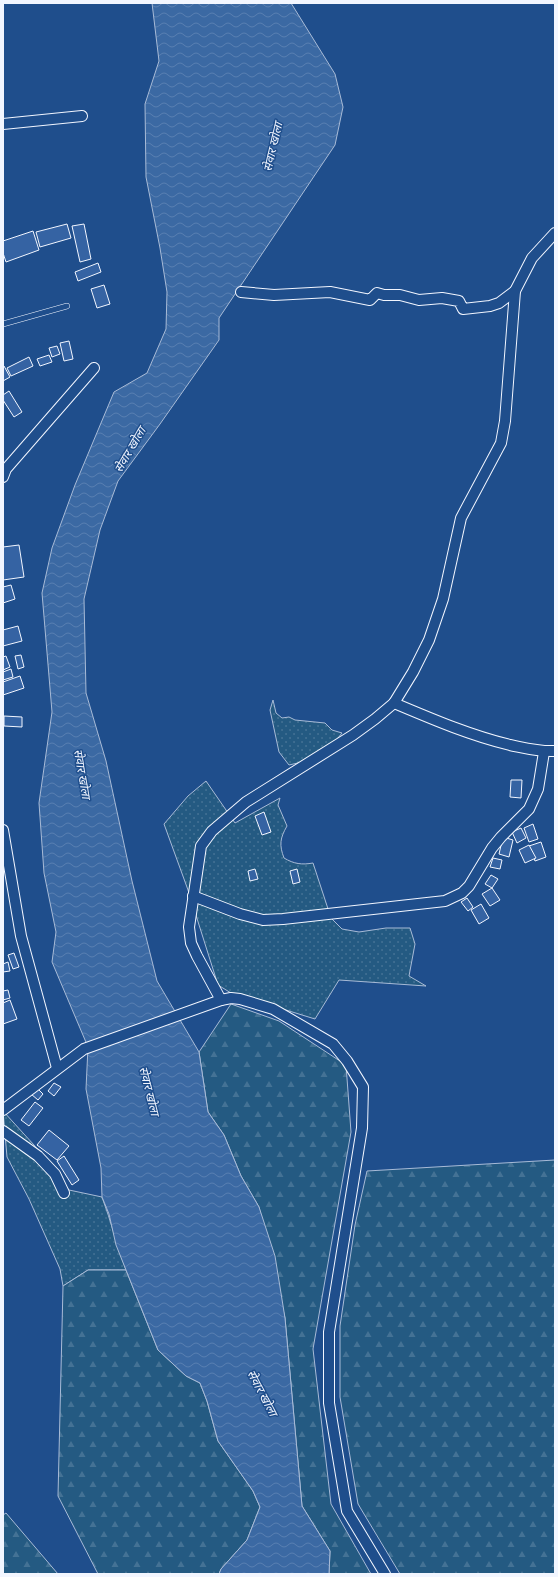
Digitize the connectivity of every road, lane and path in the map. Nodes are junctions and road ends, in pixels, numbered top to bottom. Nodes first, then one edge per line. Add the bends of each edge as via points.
1 (82, 116) dead end
2 (3, 124) edge
3 (555, 233) edge
4 (515, 291) junction
5 (240, 292) dead end
6 (67, 306) dead end
7 (3, 324) edge
8 (94, 368) dead end
9 (3, 477) edge
10 (394, 703) junction
11 (555, 751) edge
12 (544, 752) junction
13 (3, 830) edge
14 (193, 896) junction
15 (221, 1000) junction
16 (57, 1068) junction
17 (3, 1110) edge
18 (3, 1132) edge
19 (64, 1194) dead end
20 (385, 1574) edge

1 - 2 street
3 - 4 street via 532,258
4 - 5 street via 499,303 462,309 459,301 442,298 419,300 377,293 370,300 330,292 274,295
4 - 10 street via 501,443 461,518 443,600 429,640
6 - 7 lane
8 - 9 street via 6,469
10 - 12 street via 482,738
10 - 14 street via 353,735 246,802 212,831 201,846
11 - 12 street
12 - 14 street via 538,789 529,809 501,837 480,865 469,886 454,898 283,920 263,920
13 - 16 street via 20,936
14 - 15 street via 189,927 191,943
15 - 16 street via 84,1049
15 - 20 street via 240,999 273,1009 333,1044 363,1087 362,1128 329,1332 329,1402 347,1511
16 - 17 street
18 - 19 street via 38,1156 55,1174

